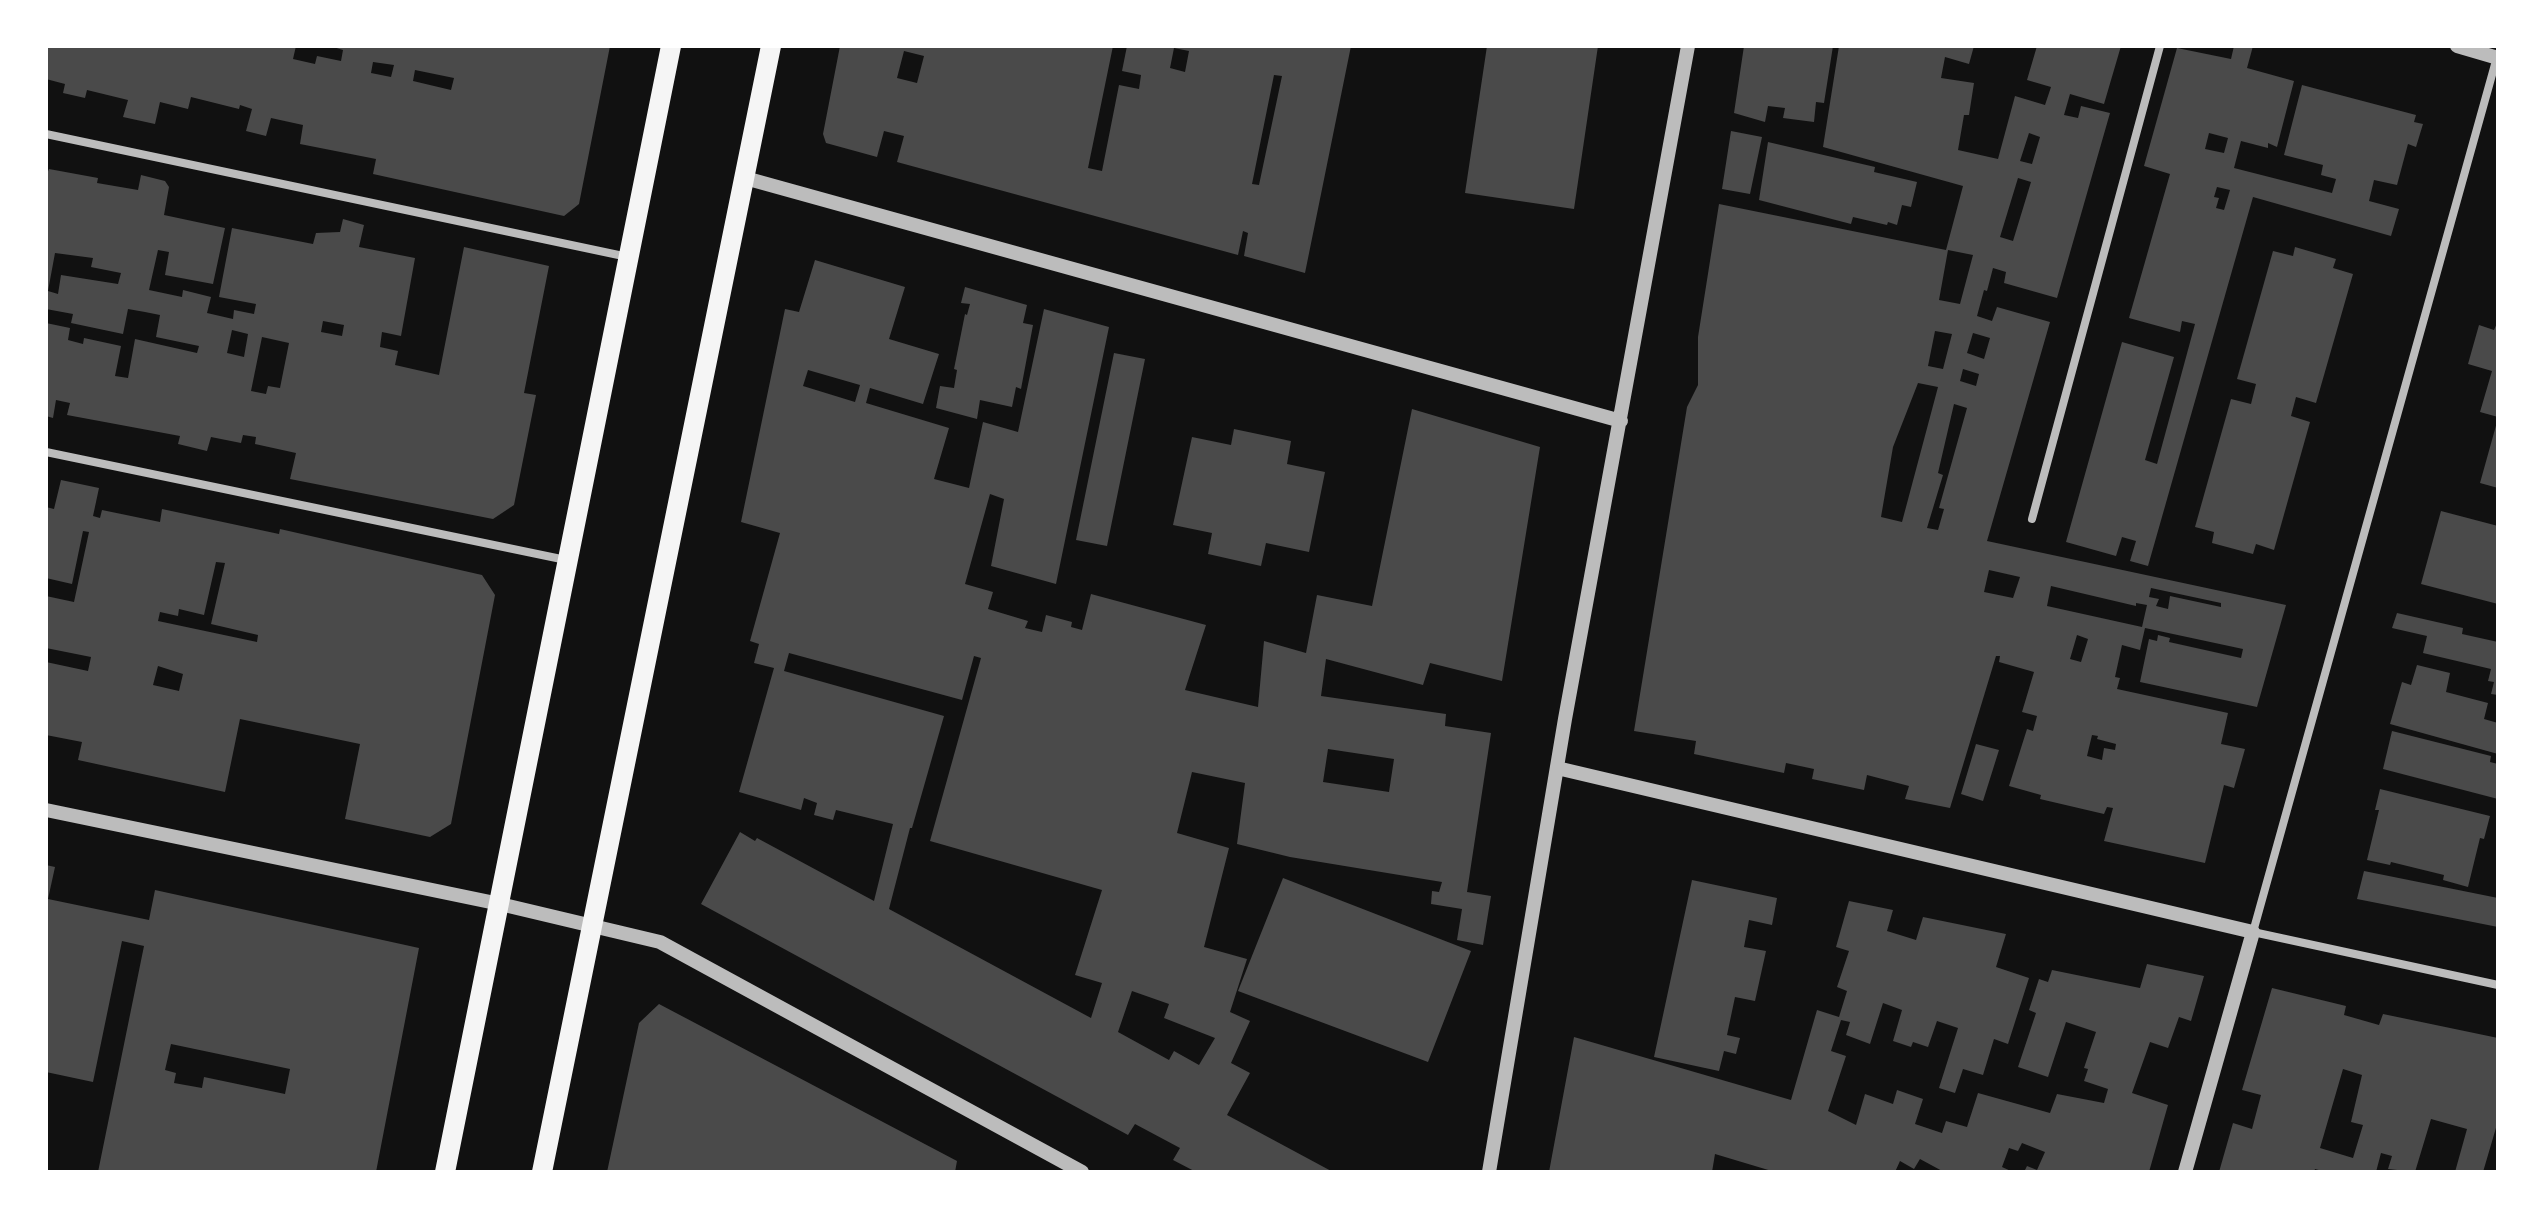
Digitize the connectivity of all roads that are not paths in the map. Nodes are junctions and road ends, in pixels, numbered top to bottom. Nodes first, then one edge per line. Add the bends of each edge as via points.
1 (671, 46) edge
2 (771, 46) edge
3 (1688, 46) edge
4 (2160, 46) edge
5 (2457, 46) edge
6 (2497, 57) edge
7 (46, 134) edge
8 (745, 178) junction
9 (628, 257) junction
10 (1621, 421) junction
11 (46, 452) edge
12 (2032, 519) dead end
13 (569, 560) junction
14 (1557, 768) junction
15 (46, 810) edge
16 (500, 904) junction
17 (593, 926) junction
18 (2253, 932) junction
19 (2498, 985) edge
20 (445, 1172) edge
21 (542, 1172) edge
22 (1082, 1172) edge
23 (1489, 1172) edge
24 (2185, 1172) edge

1 - 9 main road
2 - 8 main road
3 - 10 street
4 - 12 street
5 - 6 street
6 - 18 street
7 - 9 street
8 - 10 street
8 - 17 main road
9 - 13 main road
10 - 14 street
11 - 13 street
13 - 16 main road
14 - 18 street
14 - 23 street
15 - 16 street
16 - 17 street
16 - 20 main road
17 - 21 main road
17 - 22 street via 660,942
18 - 19 street
18 - 24 street

